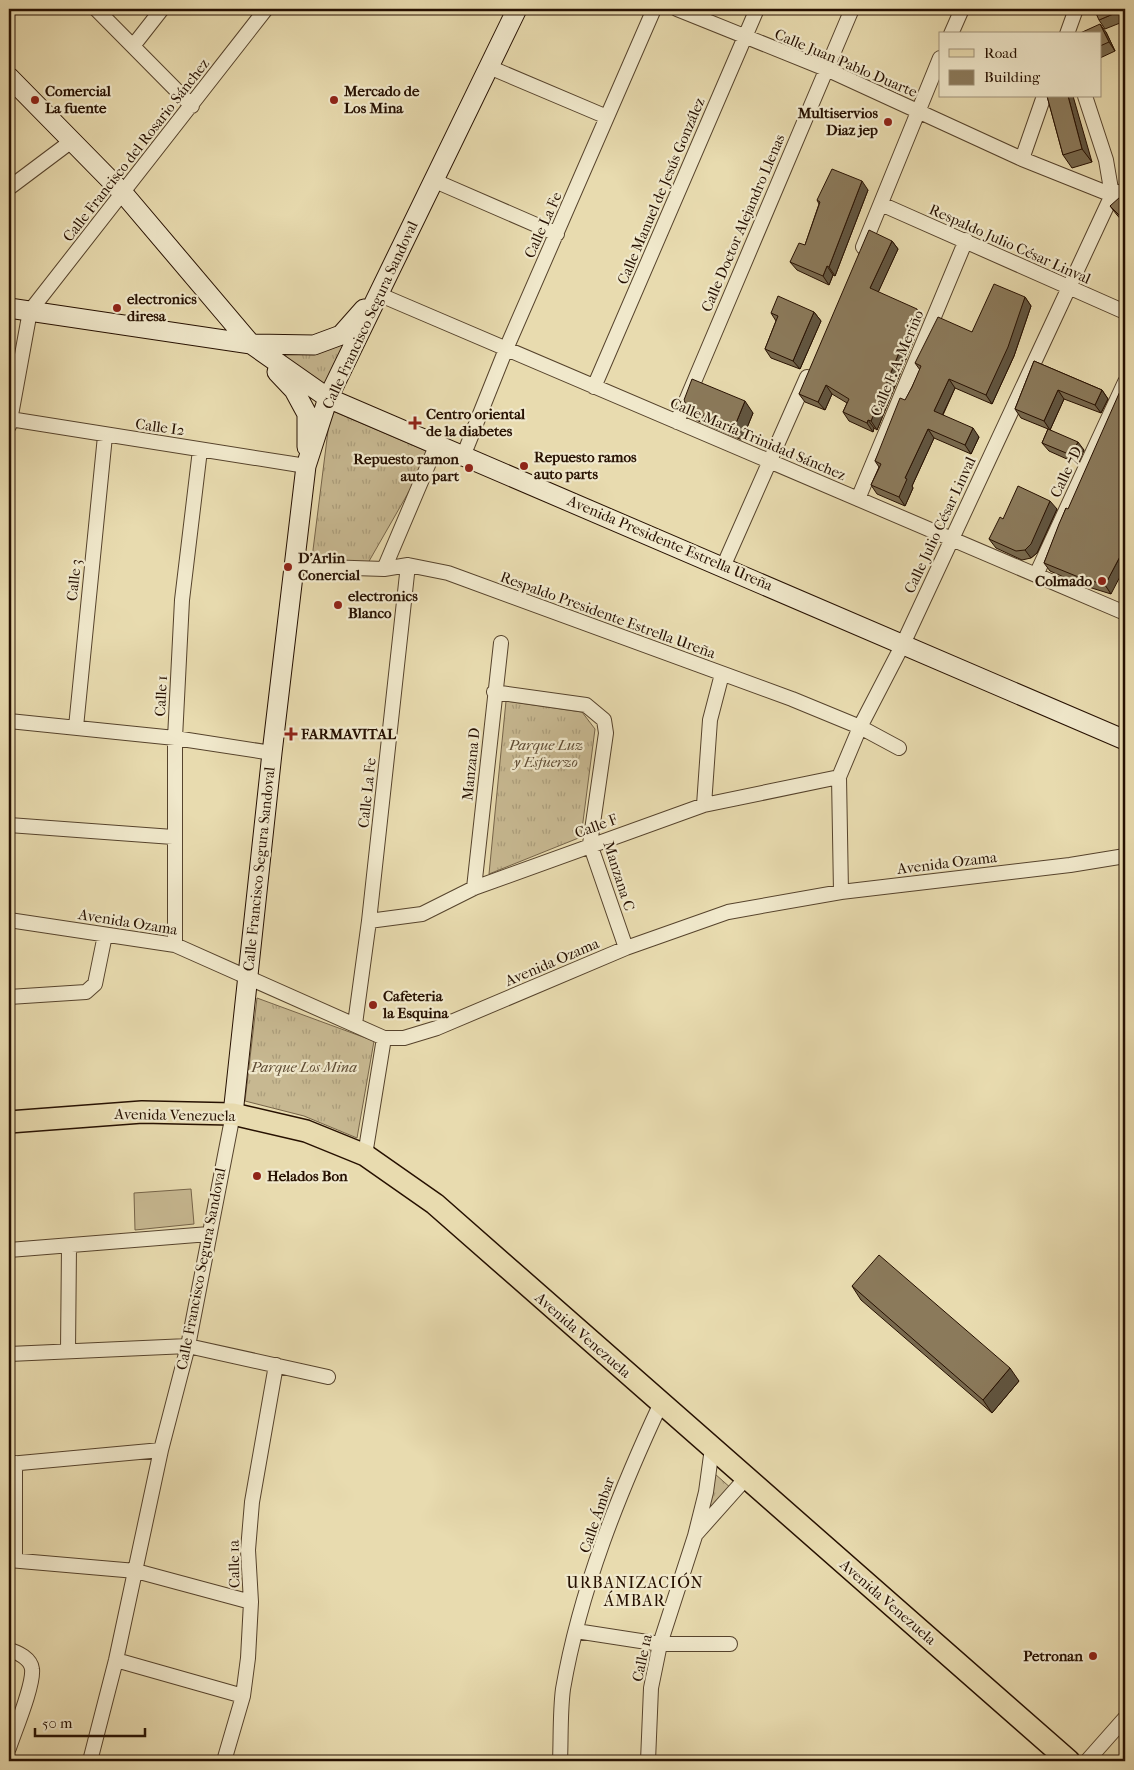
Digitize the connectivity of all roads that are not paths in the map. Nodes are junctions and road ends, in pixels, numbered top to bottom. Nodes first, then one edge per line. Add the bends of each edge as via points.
1 (96, 9) edge
2 (162, 9) edge
3 (266, 9) edge
4 (517, 9) edge
5 (654, 9) edge
6 (677, 9) edge
7 (757, 9) edge
8 (852, 9) edge
9 (962, 9) edge
10 (1076, 9) edge
11 (952, 32) edge
12 (1068, 32) edge
13 (745, 38) junction
14 (133, 46) junction
15 (939, 60) edge
16 (489, 66) junction
17 (826, 69) junction
18 (9, 77) edge
19 (1043, 98) edge
20 (1086, 98) edge
21 (192, 106) junction
22 (918, 112) junction
23 (607, 117) junction
24 (73, 140) junction
25 (1022, 159) junction
26 (435, 180) junction
27 (9, 188) edge
28 (123, 193) junction
29 (1119, 193) edge
30 (881, 204) junction
31 (557, 234) junction
32 (966, 240) junction
33 (858, 257) edge
34 (1070, 289) junction
35 (378, 294) junction
36 (9, 308) edge
37 (30, 312) junction
38 (1125, 312) edge
39 (251, 344) junction
40 (506, 349) junction
41 (813, 364) edge
42 (1125, 382) edge
43 (594, 387) junction
44 (328, 398) junction
45 (677, 422) junction
46 (9, 423) edge
47 (105, 436) junction
48 (437, 444) junction
49 (200, 450) junction
50 (464, 454) junction
51 (771, 462) junction
52 (306, 466) junction
53 (858, 499) junction
54 (951, 539) junction
55 (408, 565) junction
56 (294, 566) junction
57 (724, 567) junction
58 (384, 568) junction
59 (1036, 575) junction
60 (1123, 608) edge
61 (501, 644) dead end
62 (903, 644) junction
63 (722, 674) junction
64 (494, 692) junction
65 (9, 721) edge
66 (76, 727) junction
67 (860, 727) junction
68 (175, 738) junction
69 (1125, 740) edge
70 (899, 748) dead end
71 (272, 753) junction
72 (839, 777) junction
73 (704, 805) junction
74 (9, 825) edge
75 (173, 837) junction
76 (590, 844) junction
77 (1125, 856) edge
78 (474, 888) junction
79 (841, 892) junction
80 (9, 920) edge
81 (369, 922) junction
82 (106, 935) junction
83 (175, 944) junction
84 (626, 948) junction
85 (247, 977) junction
86 (9, 998) edge
87 (355, 1024) junction
88 (384, 1038) junction
89 (232, 1114) junction
90 (9, 1122) edge
91 (365, 1155) junction
92 (209, 1234) junction
93 (69, 1246) junction
94 (9, 1250) edge
95 (188, 1346) junction
96 (68, 1351) junction
97 (9, 1354) edge
98 (276, 1365) junction
99 (328, 1377) dead end
100 (661, 1403) junction
101 (712, 1448) junction
102 (161, 1450) junction
103 (12, 1463) edge
104 (746, 1478) junction
105 (695, 1536) junction
106 (12, 1560) edge
107 (136, 1571) junction
108 (251, 1602) junction
109 (576, 1631) junction
110 (660, 1644) junction
111 (730, 1644) dead end
112 (9, 1650) edge
113 (116, 1660) junction
114 (243, 1696) junction
115 (1125, 1718) edge
116 (9, 1748) edge
117 (90, 1761) edge
118 (224, 1761) edge
119 (560, 1761) edge
120 (648, 1761) edge
121 (1069, 1761) edge
122 (1087, 1761) edge

1 - 14 street
2 - 14 street
3 - 21 street, Calle Francisco del Rosario Sánchez
4 - 16 main road, Calle Francisco Segura Sandoval
5 - 23 street, Calle La Fe
6 - 13 street, Calle Juan Pablo Duarte
7 - 13 street, Calle Manuel de Jesús González
8 - 17 street, Calle Doctor Alejandro Llenas
9 - 11 street
10 - 12 street
13 - 17 street, Calle Juan Pablo Duarte
13 - 43 street, Calle Manuel de Jesús González
14 - 21 street
15 - 22 street
16 - 23 street
16 - 26 main road, Calle Francisco Segura Sandoval
17 - 22 street, Calle Juan Pablo Duarte
17 - 45 street, Calle Doctor Alejandro Llenas
18 - 24 main road, Avenida Presidente Estrella Ureña
19 - 25 street
20 - 29 street
21 - 28 street, Calle Francisco del Rosario Sánchez
22 - 25 street, Calle Juan Pablo Duarte
22 - 30 street
23 - 31 street, Calle La Fe
24 - 27 street
24 - 28 main road, Avenida Presidente Estrella Ureña
25 - 29 street, Calle Juan Pablo Duarte
26 - 31 street
26 - 35 main road, Calle Francisco Segura Sandoval
28 - 37 street, Calle Francisco del Rosario Sánchez
28 - 39 main road, Avenida Presidente Estrella Ureña
29 - 34 street, Calle Julio César Linval
30 - 32 street, Respaldo Julio César Linval
30 - 33 street
31 - 40 street, Calle La Fe
32 - 34 street, Respaldo Julio César Linval
32 - 53 street, Calle F. A. Meriño
34 - 38 street, Respaldo Julio César Linval
34 - 54 street, Calle Julio César Linval
35 - 39 main road via 341,335 314,345
35 - 40 street, Calle María Trinidad Sánchez
35 - 44 main road, Calle Francisco Segura Sandoval
36 - 37 main road
37 - 39 main road
37 - 46 street
39 - 44 main road, Avenida Presidente Estrella Ureña
39 - 52 main road via 294,390 308,414
40 - 43 street, Calle María Trinidad Sánchez
40 - 50 street, Calle La Fe
41 - 51 street
42 - 59 street, Calle 7D
43 - 45 street, Calle María Trinidad Sánchez
44 - 48 main road, Avenida Presidente Estrella Ureña
44 - 52 main road, Calle Francisco Segura Sandoval
45 - 51 street, Calle María Trinidad Sánchez
46 - 47 street, Calle I2
47 - 49 street, Calle I2
47 - 66 street, Calle 3
48 - 50 main road, Avenida Presidente Estrella Ureña
48 - 58 street
49 - 52 street, Calle I2
49 - 68 street, Calle 1 via 182,600
50 - 57 main road, Avenida Presidente Estrella Ureña
51 - 53 street, Calle María Trinidad Sánchez
51 - 57 street
52 - 56 main road, Calle Francisco Segura Sandoval
53 - 54 street, Calle María Trinidad Sánchez
54 - 59 street, Calle María Trinidad Sánchez
54 - 62 street, Calle Julio César Linval
55 - 58 street, Respaldo Presidente Estrella Ureña
55 - 63 street, Respaldo Presidente Estrella Ureña via 448,573
55 - 81 street, Calle La Fe
56 - 58 street, Respaldo Presidente Estrella Ureña
56 - 71 main road, Calle Francisco Segura Sandoval
57 - 62 main road, Avenida Presidente Estrella Ureña
59 - 60 street, Calle María Trinidad Sánchez
61 - 64 street, Manzana D
62 - 67 street, Calle Julio César Linval
62 - 69 main road, Avenida Presidente Estrella Ureña
63 - 67 street, Respaldo Presidente Estrella Ureña via 792,698
63 - 73 street via 710,720
64 - 76 street, Manzana C via 586,704 604,720 606,734
64 - 78 street, Manzana D
65 - 66 street
66 - 68 street
67 - 70 street, Respaldo Presidente Estrella Ureña
67 - 72 street, Calle Julio César Linval
68 - 71 street
68 - 75 street, Calle 1
71 - 85 main road, Calle Francisco Segura Sandoval
72 - 73 street, Calle F
72 - 79 street, Calle Julio César Linval
73 - 76 street, Calle F
74 - 75 street
75 - 83 street, Calle 1
76 - 78 street, Calle F
76 - 84 street, Manzana C
77 - 79 street, Avenida Ozama
78 - 81 street, Calle F via 422,914
79 - 84 street, Avenida Ozama via 728,912
80 - 82 street, Avenida Ozama
81 - 87 street, Calle La Fe
82 - 83 street, Avenida Ozama
82 - 86 street via 95,984 86,992
83 - 85 street, Avenida Ozama
84 - 88 street, Avenida Ozama via 436,1028 404,1038
85 - 87 street, Avenida Ozama
85 - 89 main road, Calle Francisco Segura Sandoval
87 - 88 street, Avenida Ozama
88 - 91 street
89 - 90 main road, Avenida Venezuela via 142,1112
89 - 91 main road, Avenida Venezuela via 306,1131
89 - 92 street, Calle Francisco Segura Sandoval
91 - 100 main road, Avenida Venezuela via 435,1204
92 - 93 street
92 - 95 street, Calle Francisco Segura Sandoval
93 - 94 street
93 - 96 street
95 - 96 street
95 - 98 street
95 - 102 street, Calle Francisco Segura Sandoval
96 - 97 street
98 - 99 street
98 - 108 street, Calle 1a via 252,1502 248,1550
100 - 101 main road, Avenida Venezuela
100 - 109 street, Calle Ámbar via 631,1467
101 - 104 main road, Avenida Venezuela
101 - 105 street, Calle 1a
102 - 103 street
102 - 107 street, Calle Francisco Segura Sandoval
103 - 106 street
104 - 105 street
104 - 121 main road, Avenida Venezuela
105 - 110 street, Calle 1a
106 - 107 street
107 - 108 street
107 - 113 street, Calle Francisco Segura Sandoval
108 - 114 street, Calle 1a
109 - 110 street
109 - 119 street, Calle Ámbar via 563,1691
110 - 111 street
110 - 120 street, Calle 1a via 651,1688
112 - 116 street via 27,1659 32,1668 31,1681
113 - 114 street
113 - 117 street, Calle Francisco Segura Sandoval
114 - 118 street, Calle 1a
115 - 122 street

